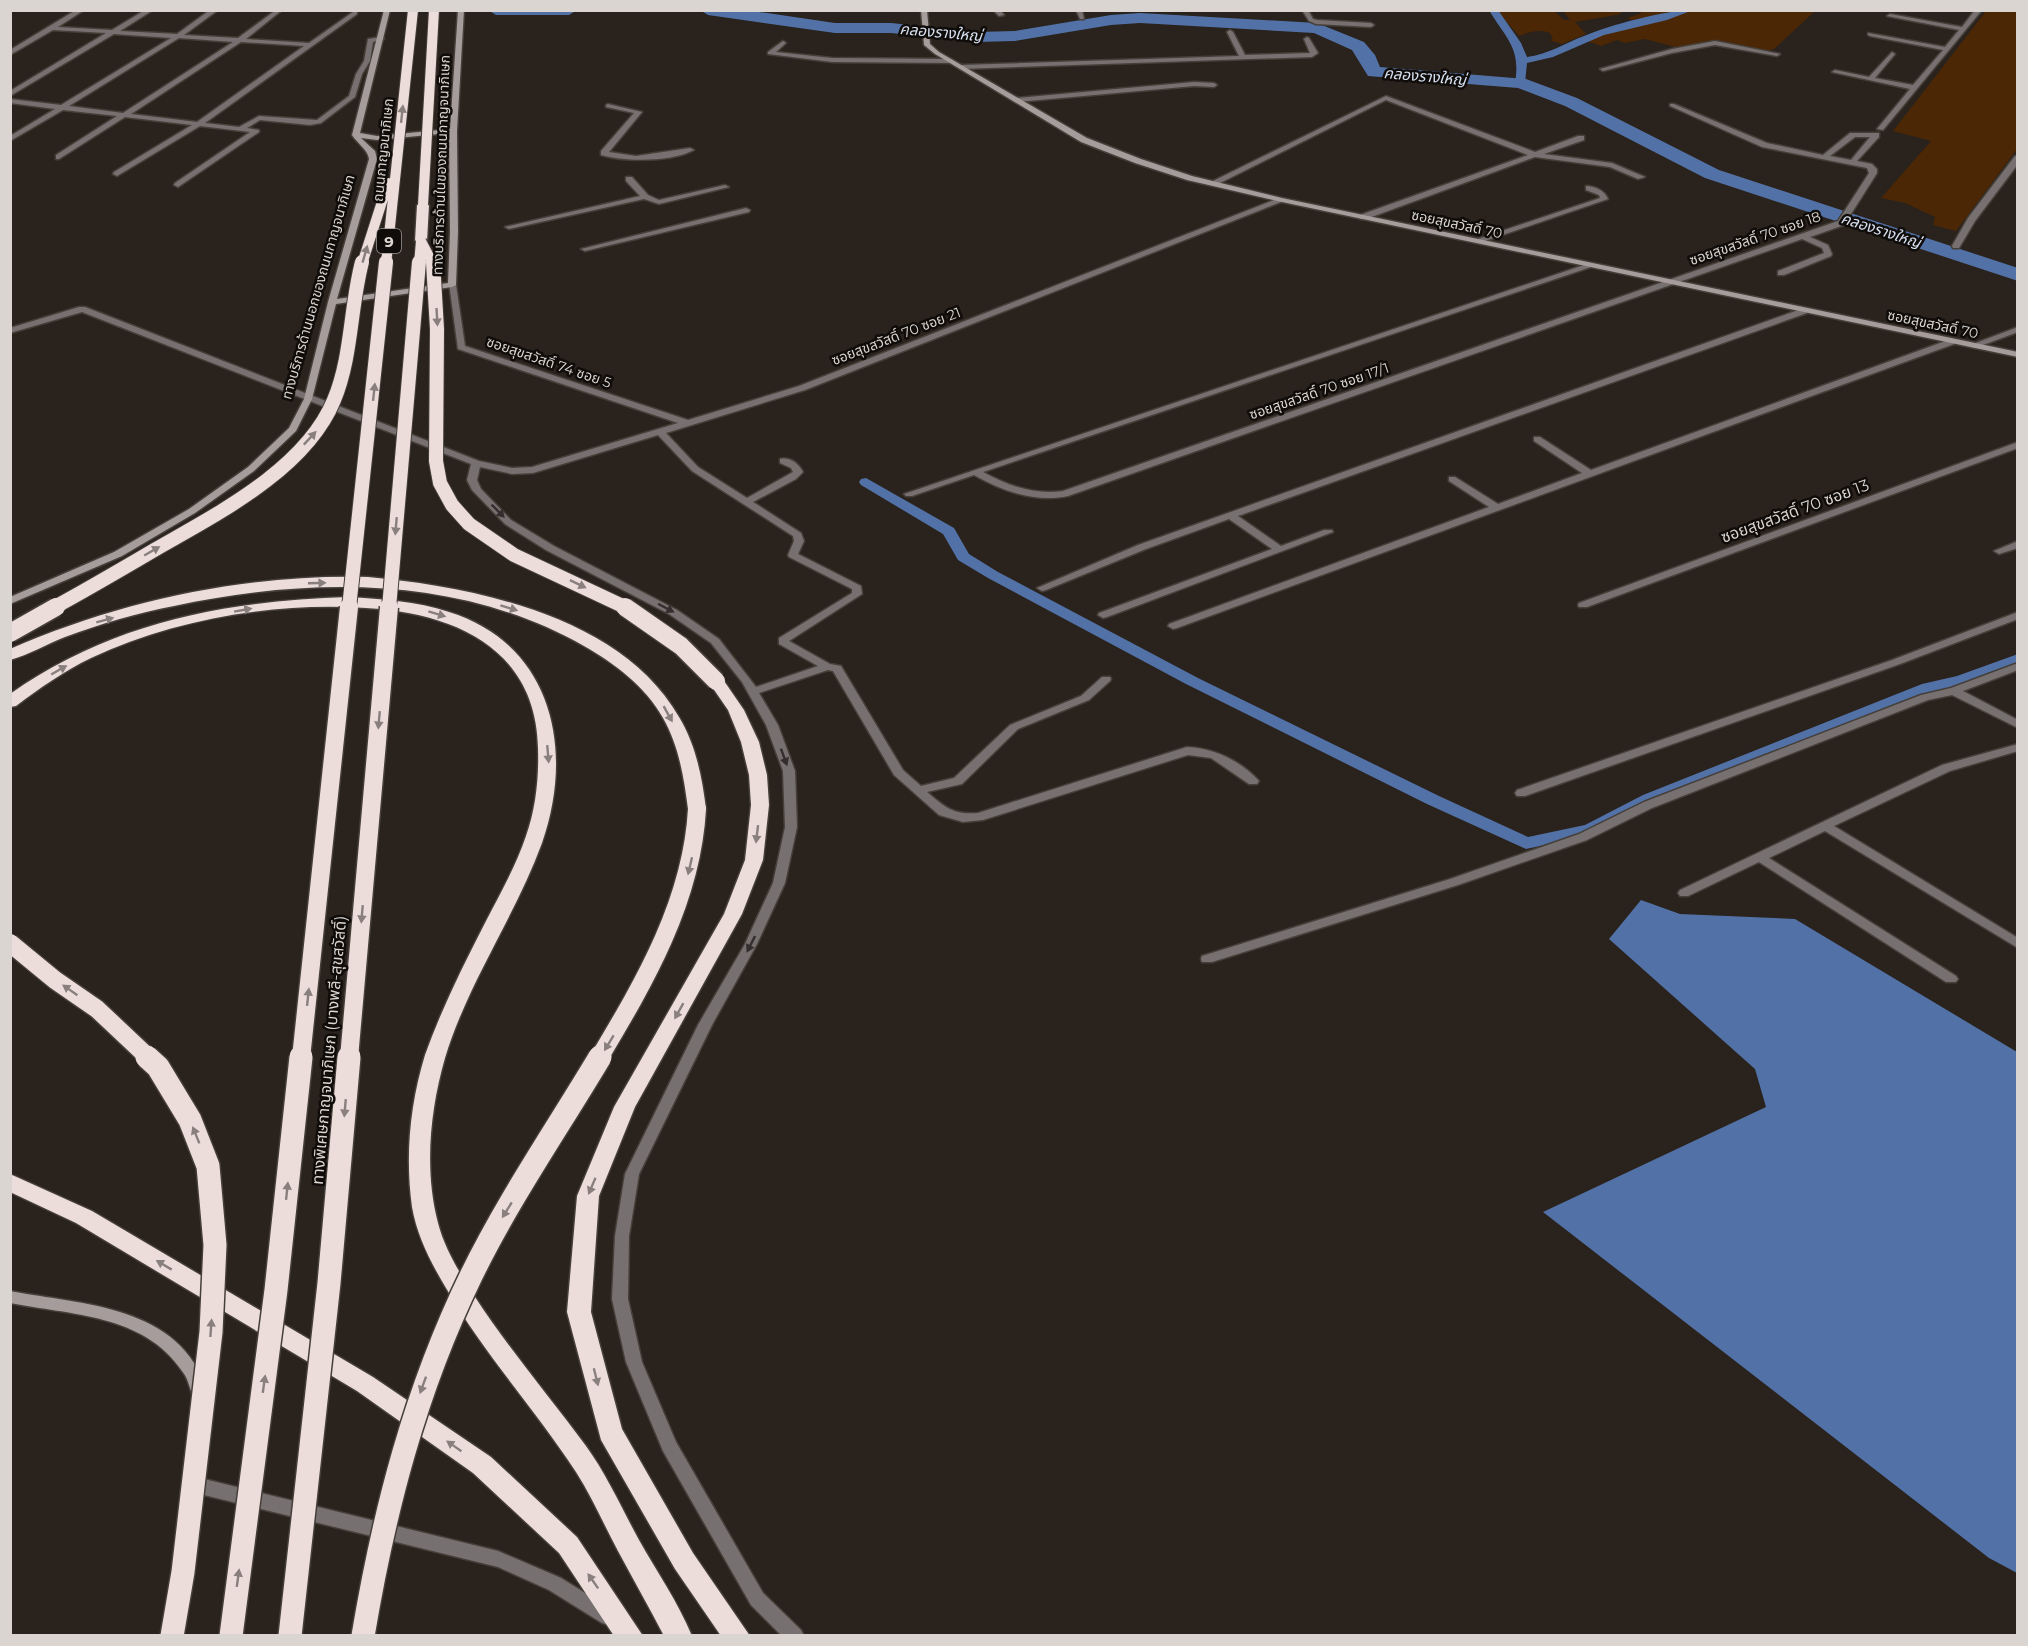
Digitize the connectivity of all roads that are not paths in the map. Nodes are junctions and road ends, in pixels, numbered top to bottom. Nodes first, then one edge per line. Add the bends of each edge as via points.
1 (81, 10) edge
2 (150, 10) edge
3 (215, 10) edge
4 (387, 10) edge
5 (413, 10) edge
6 (434, 10) edge
7 (924, 10) edge
8 (1079, 10) edge
9 (1305, 10) edge
10 (1979, 10) edge
11 (279, 11) edge
12 (460, 11) edge
13 (355, 13) dead end
14 (1890, 16) dead end
15 (1082, 18) dead end
16 (1371, 25) dead end
17 (52, 28) junction
18 (1964, 29) junction
19 (115, 32) junction
20 (1230, 32) dead end
21 (1870, 34) dead end
22 (177, 37) junction
23 (1307, 39) dead end
24 (240, 40) junction
25 (783, 43) dead end
26 (311, 45) junction
27 (1948, 49) junction
28 (10, 52) edge
29 (1777, 54) dead end
30 (1892, 54) dead end
31 (1243, 57) junction
32 (371, 60) junction
33 (951, 61) junction
34 (961, 67) junction
35 (1603, 69) dead end
36 (1835, 72) dead end
37 (1871, 79) junction
38 (1214, 85) dead end
39 (1916, 87) junction
40 (10, 94) edge
41 (352, 97) junction
42 (366, 97) junction
43 (1017, 100) junction
44 (10, 101) edge
45 (1672, 105) dead end
46 (608, 106) dead end
47 (65, 107) junction
48 (127, 114) junction
49 (200, 123) junction
50 (242, 128) junction
51 (1881, 129) dead end
52 (453, 131) junction
53 (356, 135) junction
54 (1581, 138) dead end
55 (10, 139) edge
56 (690, 150) dead end
57 (398, 154) junction
58 (1535, 155) junction
59 (59, 157) dead end
60 (1823, 158) junction
61 (2018, 158) edge
62 (1852, 163) junction
63 (117, 174) dead end
64 (1641, 177) dead end
65 (629, 179) dead end
66 (1213, 183) junction
67 (178, 185) dead end
68 (725, 187) dead end
69 (1589, 188) dead end
70 (645, 197) junction
71 (1282, 200) junction
72 (746, 210) dead end
73 (1363, 217) junction
74 (509, 227) dead end
75 (1802, 236) junction
76 (421, 241) junction
77 (1476, 241) junction
78 (1956, 246) dead end
79 (585, 249) dead end
80 (1590, 266) junction
81 (1781, 273) dead end
82 (1670, 282) junction
83 (452, 285) junction
84 (332, 302) junction
85 (1804, 311) junction
86 (2018, 329) edge
87 (10, 331) edge
88 (1951, 342) junction
89 (1972, 346) junction
90 (2018, 355) edge
91 (308, 399) junction
92 (688, 423) junction
93 (660, 432) junction
94 (1537, 439) dead end
95 (2018, 445) edge
96 (783, 461) dead end
97 (476, 462) junction
98 (365, 471) joint
99 (975, 472) junction
100 (1590, 474) junction
101 (1452, 479) dead end
102 (909, 494) dead end
103 (747, 502) junction
104 (1497, 508) junction
105 (1231, 516) junction
106 (1328, 532) dead end
107 (2018, 544) edge
108 (1280, 550) junction
109 (1998, 551) dead end
110 (1042, 588) dead end
111 (10, 601) edge
112 (1583, 605) dead end
113 (1103, 615) dead end
114 (2018, 615) edge
115 (1173, 626) dead end
116 (10, 633) edge
117 (10, 655) edge
118 (2018, 666) edge
119 (827, 667) junction
120 (1106, 679) dead end
121 (753, 691) junction
122 (1954, 691) junction
123 (10, 702) edge
124 (2018, 725) edge
125 (2018, 747) edge
126 (1253, 781) dead end
127 (918, 790) junction
128 (1521, 793) dead end
129 (1824, 825) junction
130 (1759, 857) junction
131 (1684, 893) dead end
132 (10, 943) edge
133 (2018, 944) edge
134 (1207, 959) dead end
135 (1951, 979) dead end
136 (10, 1182) edge
137 (10, 1297) edge
138 (200, 1486) junction
139 (628, 1632) edge
140 (172, 1635) edge
141 (184, 1635) edge
142 (231, 1635) edge
143 (290, 1635) edge
144 (363, 1635) edge
145 (679, 1635) edge
146 (737, 1635) edge
147 (795, 1635) edge

1 - 17 street
2 - 19 street
3 - 22 street
4 - 32 main road via 381,39
57 -> 5 highway, ถนนกาญจนาภิเษก / 9, bridge
6 - 76 highway, 9, bridge
7 - 33 main road, ซอยสุขสวัสดิ์ 70 via 927,45
8 - 15 street
9 - 16 street via 1316,22
10 - 18 street
11 - 24 street
12 - 52 main road, ทางบริการด้านในของถนนกาญจนาภิเษก
13 - 26 street
14 - 18 street
17 - 19 street
17 - 28 street
18 - 27 street
19 - 22 street
19 - 40 street
20 - 31 street
21 - 27 street
22 - 24 street
22 - 47 street
23 - 31 street via 1315,53 1312,55
24 - 26 street
24 - 48 street
25 - 33 street via 770,53 832,60
26 - 49 street
27 - 39 street
29 - 35 street via 1710,44
30 - 37 street
31 - 34 street
32 - 41 street via 359,74
32 - 42 main road
33 - 34 main road, ซอยสุขสวัสดิ์ 70
34 - 43 main road, ซอยสุขสวัสดิ์ 70
36 - 37 street
37 - 39 street
38 - 43 street
39 - 51 street
41 - 42 street
41 - 50 street via 315,123 259,118
42 - 53 main road
43 - 66 main road, ซอยสุขสวัสดิ์ 70 via 1084,140
44 - 47 street
45 - 60 street via 1765,146
46 - 56 street via 639,112 604,153 633,157
47 - 48 street
47 - 55 street
48 - 49 street
48 - 59 street
49 - 50 street
49 - 63 street
50 - 67 street via 257,132
52 - 53 main road via 377,138
52 - 83 main road, ทางบริการด้านในของถนนกาญจนาภิเษก
53 - 84 main road, ทางบริการด้านนอกของถนนกาญจนาภิเษก via 374,156
54 - 58 street
98 -> 57 highway, ถนนกาญจนาภิเษก / 9, bridge
116 -> 57 highway, bridge via 250,491 290,460 319,428 333,403 340,379 359,275
58 - 64 street via 1612,165
58 - 66 street via 1386,98
58 - 73 street
60 - 62 street
60 - 62 street via 1853,135 1876,135
61 - 78 street
62 - 75 street, ซอยสุขสวัสดิ์ 70 ซอย 18 via 1869,166 1873,173 1844,220
65 - 70 street
66 - 71 main road, ซอยสุขสวัสดิ์ 70
68 - 70 street via 666,201
69 - 77 street via 1604,199
70 - 74 street
71 - 73 main road, ซอยสุขสวัสดิ์ 70
71 - 92 street, ซอยสุขสวัสดิ์ 70 ซอย 21 via 802,388
72 - 79 street
73 - 77 main road, ซอยสุขสวัสดิ์ 70
75 - 81 street via 1825,247 1828,254
75 - 82 street, ซอยสุขสวัสดิ์ 70 ซอย 18
76 -> 143 highway, ทางพิเศษกาญจนาภิเษก (บางพลี-สุขสวัสดิ์) / 9, bridge via 329,1283
76 -> 146 highway, bridge via 431,256 435,287 435,460 440,483 451,503 487,539 614,601 697,659 736,710 750,742 758,775 760,805 754,860 733,914 625,1107 588,1196 579,1312 610,1432 684,1561
77 - 80 main road, ซอยสุขสวัสดิ์ 70
80 - 82 main road, ซอยสุขสวัสดิ์ 70
80 - 99 street
82 - 85 main road, ซอยสุขสวัสดิ์ 70
82 - 99 street, ซอยสุขสวัสดิ์ 70 ซอย 17/1 via 1065,494 1010,488
83 - 84 main road
83 - 92 street, ซอยสุขสวัสดิ์ 74 ซอย 5 via 461,347
84 - 91 main road, ทางบริการด้านนอกของถนนกาญจนาภิเษก
85 - 88 main road, ซอยสุขสวัสดิ์ 70
85 - 105 street
86 - 89 street
87 - 91 street via 82,309
88 - 89 main road, ซอยสุขสวัสดิ์ 70
88 - 100 street
89 - 90 main road, ซอยสุขสวัสดิ์ 70
91 - 97 street
91 - 111 main road, ทางบริการด้านนอกของถนนกาญจนาภิเษก via 293,429 251,469 192,511 118,554
92 - 93 street, ซอยสุขสวัสดิ์ 70 ซอย 21
93 - 97 street, ซอยสุขสวัสดิ์ 70 ซอย 21 via 538,469 512,471
93 - 103 street via 695,469
94 - 100 street
95 - 112 street, ซอยสุขสวัสดิ์ 70 ซอย 13
96 - 103 street via 795,466 798,472
97 -> 121 street via 472,480 477,490 508,522 673,612 715,641
142 -> 98 highway, ทางพิเศษกาญจนาภิเษก (บางพลี-สุขสวัสดิ์), bridge via 276,1290
99 - 102 street
100 - 104 street
101 - 104 street
103 - 119 street via 796,535 793,555 857,588 857,594 784,638 786,645
104 - 115 street
105 - 108 street
105 - 110 street
106 - 108 street
107 - 109 street
108 - 113 street
114 - 128 street via 1896,662
117 -> 144 highway, bridge via 73,628 231,591 312,583 417,586 511,608 560,626 609,653 664,706 680,736 694,775 697,808 689,870 665,937 613,1037 498,1226 453,1311 423,1383 402,1450 375,1558
118 - 122 street
119 - 121 street
119 - 127 street via 837,668 898,772
120 - 127 street via 1085,699 1014,727 958,781
121 -> 147 street via 772,725 789,771 791,827 779,883 632,1174 622,1236 620,1299 634,1362 669,1446 756,1599
122 - 124 street
122 - 134 street via 1925,697 1648,805 1563,844
123 -> 145 highway via 79,659 129,637 249,608 310,602 363,602 421,609 465,622 503,645 529,675 540,700 549,760 537,828 517,880 442,1036 423,1098 419,1143 424,1213 439,1258 480,1325 588,1469
125 - 129 street via 1946,768
126 - 127 street via 1215,754 1202,750 1187,751 979,817 963,818 943,812
129 - 130 street
129 - 133 street
130 - 131 street
130 - 135 street
140 -> 132 highway, bridge via 212,1332 215,1245 208,1166 190,1120 158,1067 98,1009
139 -> 136 highway via 568,1545 482,1465 365,1383 84,1217
137 - 138 main road via 112,1315 141,1327 184,1360 198,1385 204,1422
138 - 139 street via 531,1570
138 - 141 main road via 196,1554

